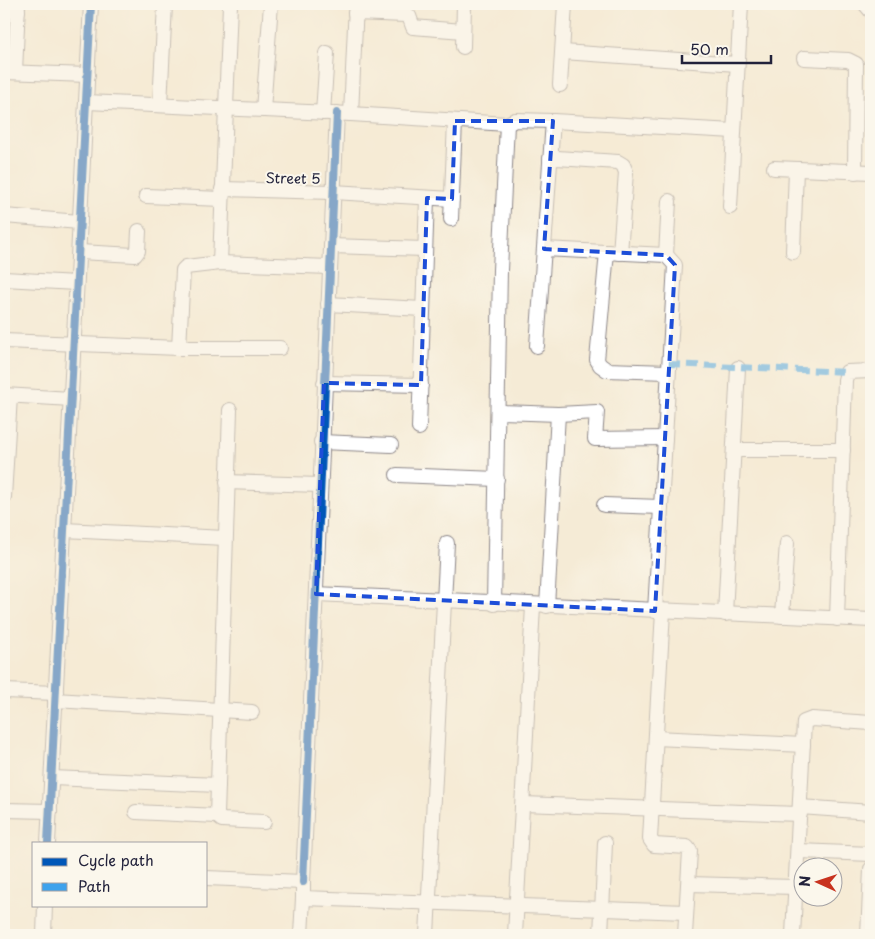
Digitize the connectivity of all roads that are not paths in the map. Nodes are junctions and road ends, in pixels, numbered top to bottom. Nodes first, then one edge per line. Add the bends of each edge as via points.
1 (91, 4) edge
2 (165, 4) edge
3 (230, 4) edge
4 (271, 4) edge
5 (464, 4) edge
6 (565, 4) edge
7 (741, 4) edge
8 (865, 4) edge
9 (18, 7) edge
10 (355, 8) edge
11 (4, 10) edge
12 (871, 11) edge
13 (463, 31) junction
14 (463, 47) dead end
15 (563, 52) junction
16 (326, 53) dead end
17 (804, 58) dead end
18 (738, 64) junction
19 (10, 72) edge
20 (88, 75) junction
21 (560, 86) dead end
22 (87, 102) junction
23 (160, 106) junction
24 (226, 109) junction
25 (263, 110) junction
26 (337, 113) junction
27 (455, 121) junction
28 (552, 121) junction
29 (507, 124) junction
30 (734, 131) junction
31 (550, 159) junction
32 (774, 168) dead end
33 (796, 169) junction
34 (855, 172) junction
35 (871, 172) edge
36 (333, 192) junction
37 (222, 194) junction
38 (146, 196) dead end
39 (427, 198) junction
40 (452, 199) junction
41 (668, 201) dead end
42 (730, 207) dead end
43 (4, 216) edge
44 (452, 219) dead end
45 (80, 222) junction
46 (139, 231) dead end
47 (331, 246) junction
48 (425, 249) junction
49 (544, 250) junction
50 (79, 252) junction
51 (793, 252) dead end
52 (613, 253) junction
53 (666, 255) junction
54 (220, 263) junction
55 (330, 267) junction
56 (4, 279) edge
57 (76, 283) junction
58 (328, 304) junction
59 (423, 309) junction
60 (4, 341) edge
61 (74, 344) junction
62 (537, 346) dead end
63 (179, 348) junction
64 (280, 348) dead end
65 (738, 368) dead end
66 (871, 371) edge
67 (668, 372) junction
68 (324, 383) junction
69 (421, 385) junction
70 (7, 396) edge
71 (71, 399) junction
72 (230, 410) dead end
73 (499, 412) junction
74 (558, 414) junction
75 (419, 428) dead end
76 (665, 438) junction
77 (322, 442) junction
78 (391, 445) dead end
79 (735, 450) junction
80 (843, 450) junction
81 (397, 475) dead end
82 (497, 478) junction
83 (227, 482) junction
84 (320, 484) junction
85 (4, 496) edge
86 (604, 505) dead end
87 (661, 507) junction
88 (64, 530) junction
89 (225, 538) junction
90 (448, 543) dead end
91 (787, 543) dead end
92 (316, 594) junction
93 (445, 601) junction
94 (494, 604) junction
95 (540, 606) junction
96 (659, 611) junction
97 (725, 614) junction
98 (782, 616) junction
99 (838, 619) junction
100 (871, 620) edge
101 (4, 691) edge
102 (56, 697) junction
103 (221, 709) junction
104 (252, 712) dead end
105 (871, 723) edge
106 (656, 738) junction
107 (803, 746) junction
108 (52, 778) junction
109 (218, 785) junction
110 (523, 804) junction
111 (653, 809) junction
112 (4, 810) edge
113 (50, 811) junction
114 (800, 811) junction
115 (136, 812) dead end
116 (871, 812) edge
117 (217, 816) junction
118 (264, 822) dead end
119 (48, 842) edge
120 (605, 843) dead end
121 (799, 851) junction
122 (871, 854) edge
123 (799, 856) edge
124 (871, 870) edge
125 (208, 878) edge
126 (303, 882) junction
127 (689, 884) junction
128 (792, 887) edge
129 (303, 898) junction
130 (429, 902) junction
131 (517, 905) junction
132 (45, 906) edge
133 (795, 906) edge
134 (602, 908) junction
135 (686, 912) junction
136 (44, 935) edge
137 (301, 935) edge
138 (427, 935) edge
139 (515, 935) edge
140 (600, 935) edge
141 (685, 935) edge
142 (793, 935) edge
143 (868, 935) edge

1 - 20 street
2 - 23 street
3 - 24 street
4 - 25 street
5 - 13 street
6 - 15 street
7 - 18 street
8 - 12 street
9 - 11 street
9 - 19 street
10 - 13 street via 406,15 415,28
10 - 26 street
13 - 14 street
15 - 18 street
15 - 21 street
16 - 26 street
17 - 34 street via 848,60 856,64
18 - 30 street
19 - 20 street
20 - 22 street
22 - 23 street
22 - 45 street
23 - 24 street
24 - 25 street
24 - 37 street
25 - 26 street
26 - 27 street
26 - 36 street
27 - 29 street
27 - 40 street
28 - 29 street via 515,120
28 - 30 street
28 - 31 street
29 - 73 street via 500,270
30 - 42 street
31 - 49 street
31 - 52 street via 618,162 623,165 626,172
32 - 33 street
33 - 34 street
33 - 51 street
34 - 35 street
36 - 37 street, Street 5
36 - 39 street, Street 5
36 - 47 street
37 - 38 street, Street 5
37 - 54 street
39 - 40 street, Street 5
39 - 48 street
40 - 44 street
41 - 53 street
43 - 45 street
45 - 50 street
46 - 50 street via 135,255
47 - 48 street
47 - 55 street
48 - 59 street
49 - 52 street
49 - 62 street
50 - 57 street
52 - 53 street
52 - 67 street via 597,360 607,370
53 - 67 street via 675,265
54 - 55 street
54 - 63 street via 192,264 183,270
55 - 58 street
56 - 57 street
57 - 61 street
58 - 59 street
58 - 68 street
59 - 69 street
60 - 61 street
61 - 63 street
61 - 71 street
63 - 64 street
65 - 79 street
66 - 80 street via 847,372
67 - 76 street
68 - 69 street
68 - 77 street
69 - 75 street
70 - 71 street
70 - 85 street
71 - 88 street
72 - 83 street
73 - 74 street
73 - 82 street
74 - 76 street via 597,412 595,438
74 - 95 street
76 - 87 street
77 - 78 street
77 - 84 street
79 - 80 street
79 - 97 street
80 - 99 street
81 - 82 street
82 - 94 street
83 - 84 street
83 - 89 street
84 - 92 street
86 - 87 street
87 - 96 street
88 - 89 street
88 - 102 street
89 - 103 street
90 - 93 street
91 - 98 street
92 - 93 street
92 - 126 street
93 - 94 street
93 - 130 street
94 - 95 street
95 - 96 street
95 - 110 street
96 - 97 street
96 - 106 street
97 - 98 street
98 - 99 street
99 - 100 street
101 - 102 street
102 - 103 street
102 - 108 street
103 - 104 street
103 - 109 street
105 - 107 street via 807,719 804,722
106 - 107 street
106 - 111 street
107 - 114 street
108 - 109 street
108 - 113 street
109 - 117 street
110 - 111 street
110 - 131 street
111 - 114 street
111 - 127 street via 651,843 687,847 691,856
112 - 113 street
113 - 119 street
114 - 116 street
114 - 121 street
115 - 117 street
117 - 118 street via 222,820
120 - 134 street
121 - 122 street
121 - 123 street
124 - 143 street
125 - 126 street
126 - 129 street
127 - 128 street
127 - 135 street
129 - 130 street
129 - 137 street
130 - 131 street
130 - 138 street
131 - 134 street
131 - 139 street
132 - 136 street
133 - 142 street
134 - 135 street
134 - 140 street
135 - 141 street

